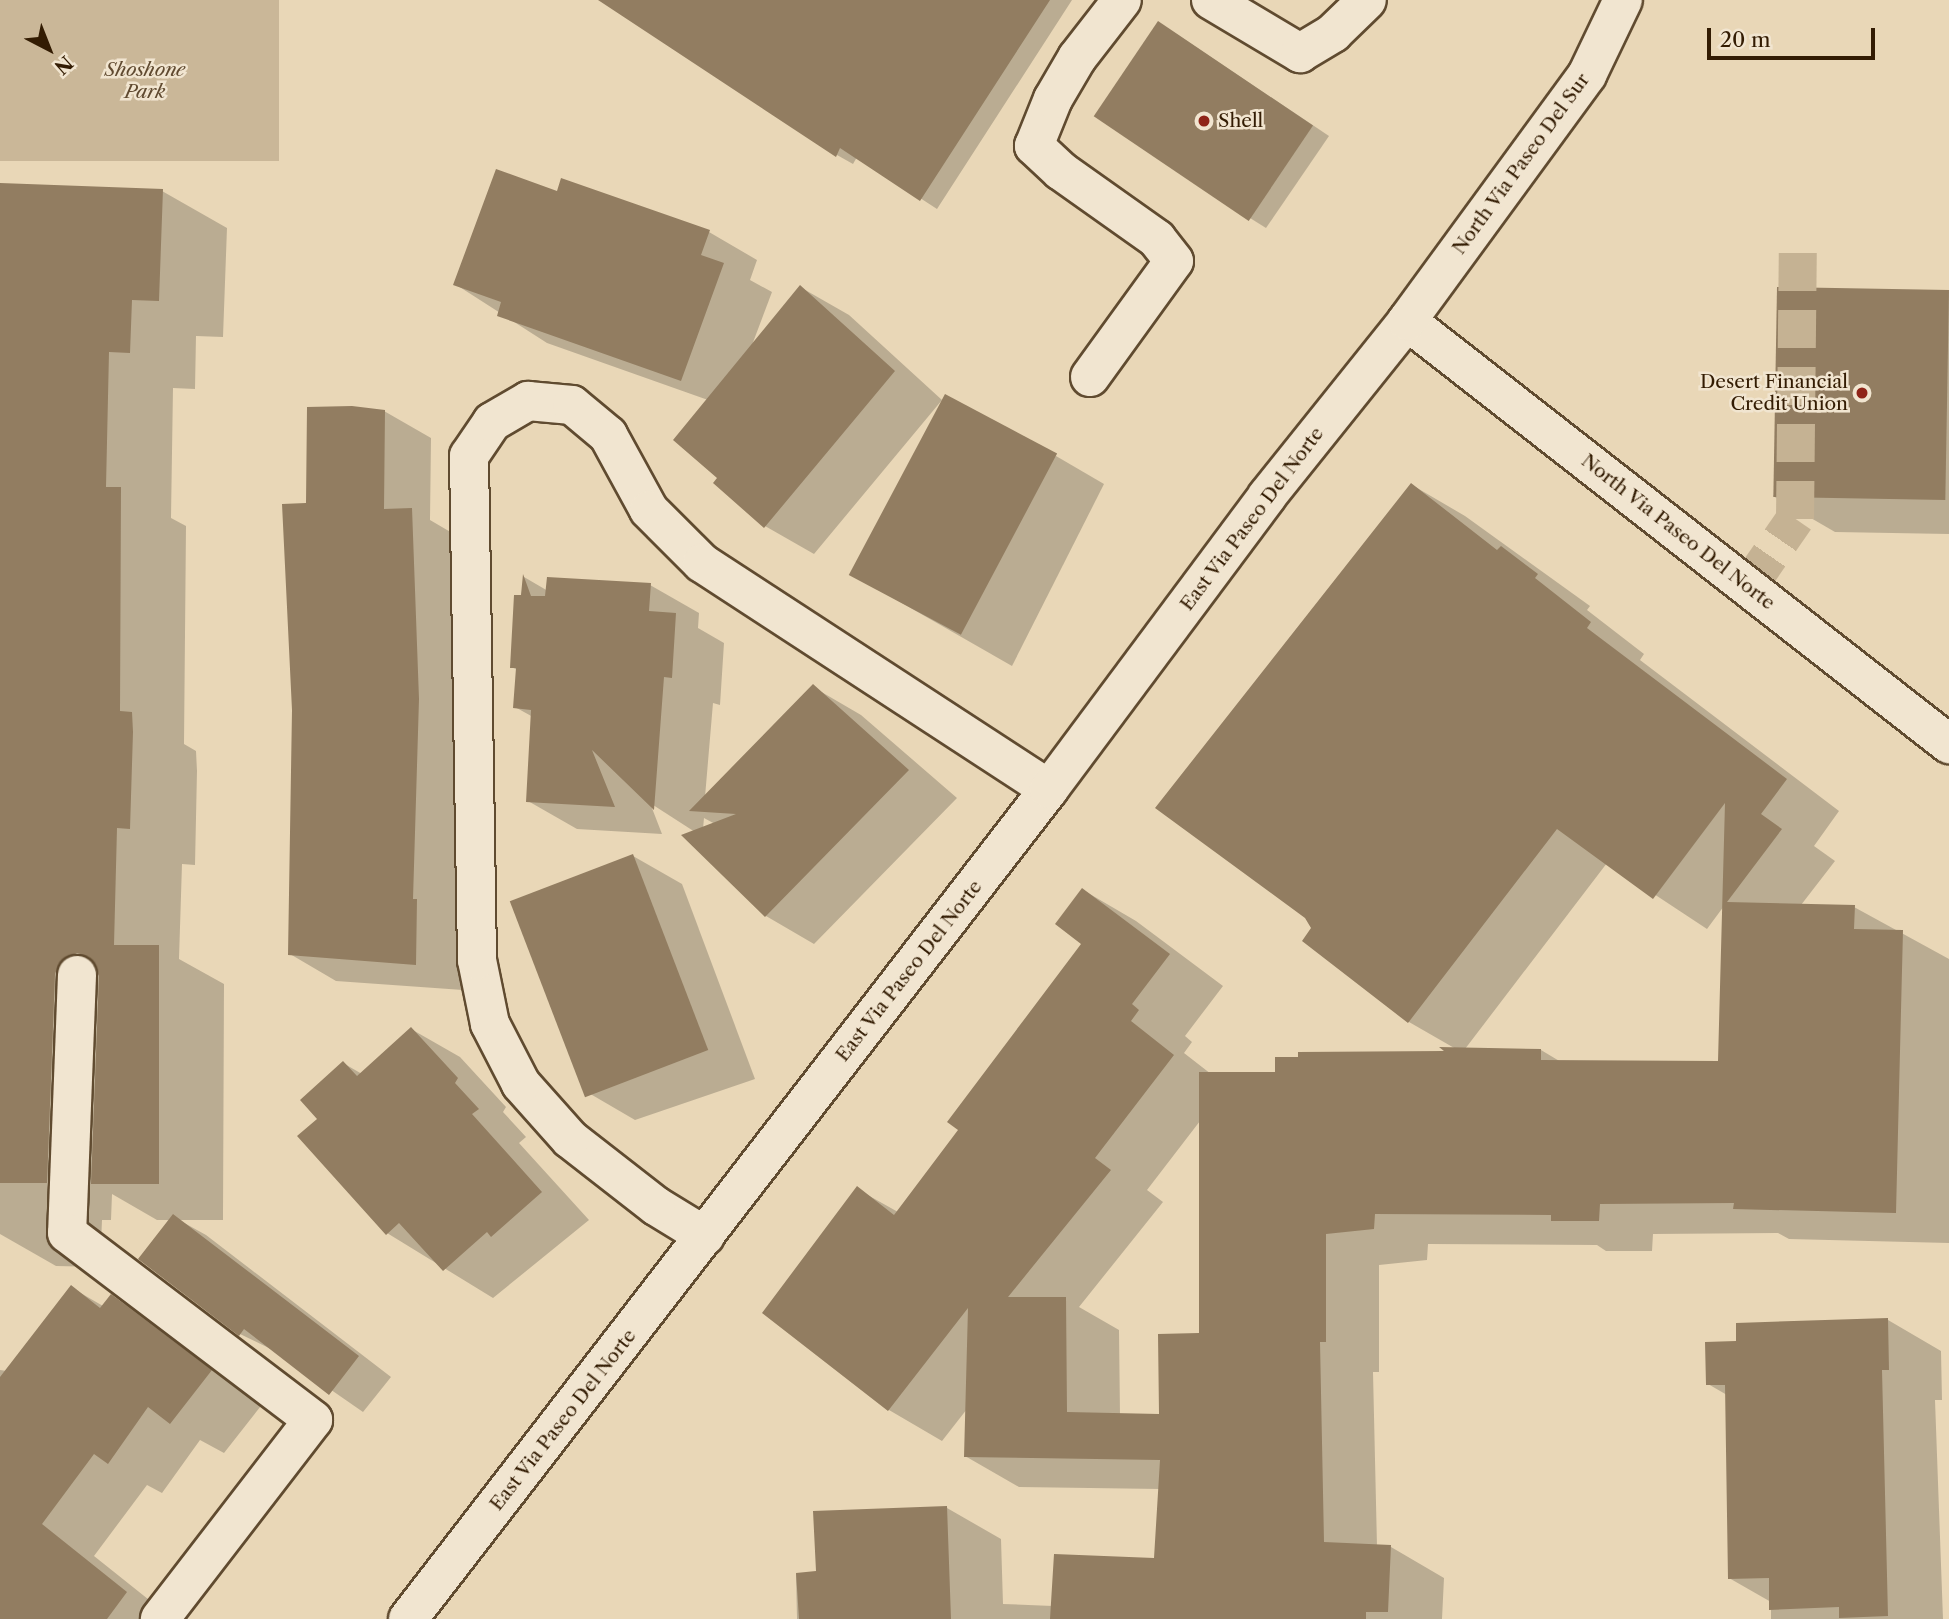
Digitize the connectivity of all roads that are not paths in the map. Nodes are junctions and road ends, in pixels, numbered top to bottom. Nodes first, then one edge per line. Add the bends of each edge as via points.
1 (1122, 0) edge
2 (1212, 0) edge
3 (1367, 0) edge
4 (1623, 0) edge
5 (1407, 321) junction
6 (1090, 377) dead end
7 (1949, 744) edge
8 (1049, 789) junction
9 (77, 975) dead end
10 (705, 1236) junction
11 (171, 1615) edge
12 (408, 1619) edge

1 - 6 street via 1052,99 1034,146 1061,171 1157,239 1174,261
2 - 3 street via 1300,53 1333,33
4 - 5 street, North Via Paseo Del Sur via 1587,75
5 - 7 street, North Via Paseo Del Norte
5 - 8 street, East Via Paseo Del Norte via 1267,496
8 - 10 street, East Via Paseo Del Norte
8 - 10 street via 702,563 649,510 608,435 572,405 528,401 492,422 469,456 477,960 490,1024 521,1084 570,1139 656,1206
9 - 11 street via 68,1233 313,1420
10 - 12 street, East Via Paseo Del Norte

